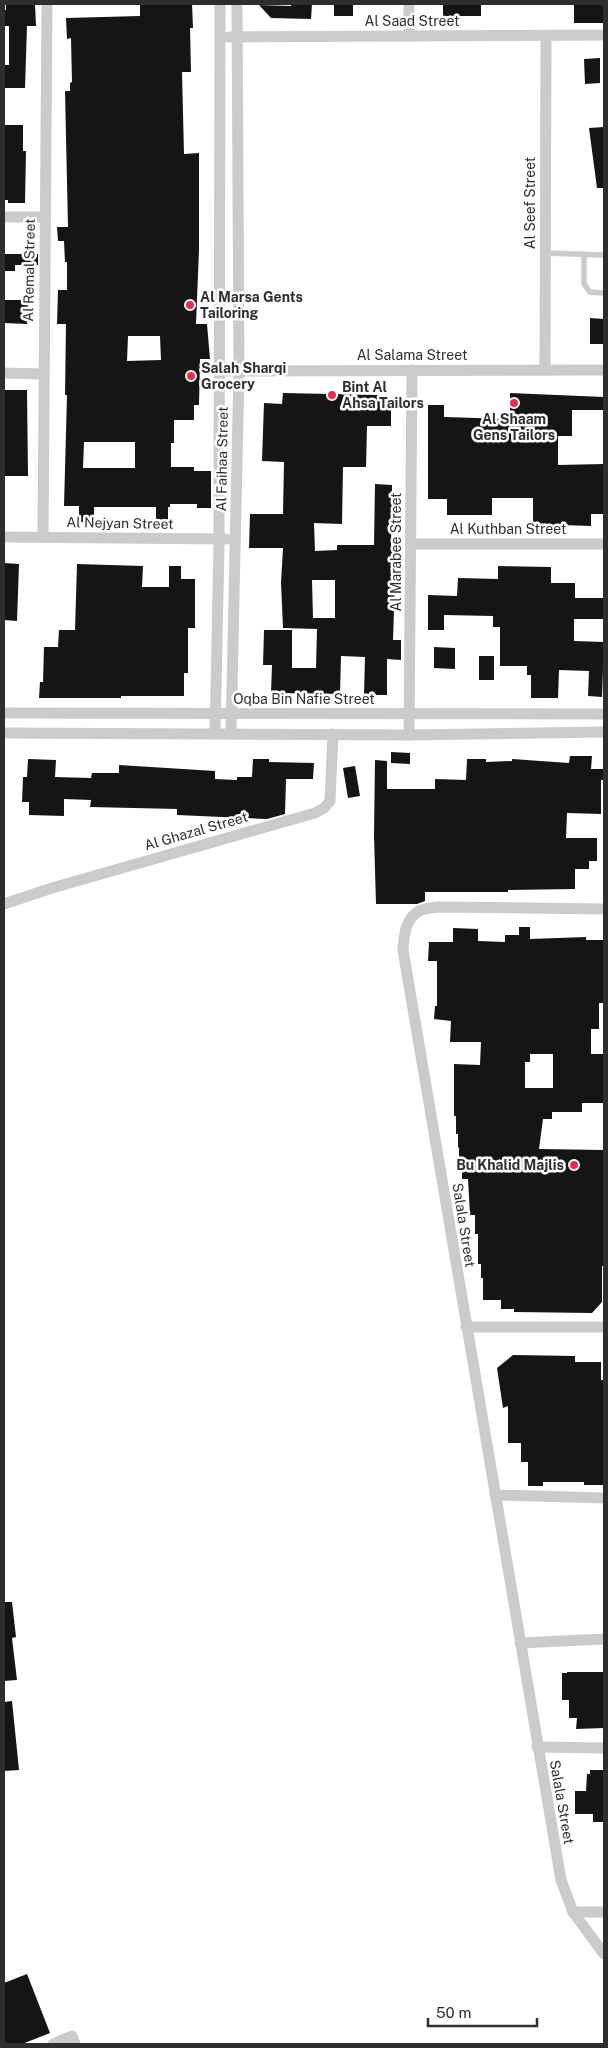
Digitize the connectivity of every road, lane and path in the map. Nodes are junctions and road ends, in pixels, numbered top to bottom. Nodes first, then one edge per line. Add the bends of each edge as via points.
1 (47, 4) edge
2 (220, 4) edge
3 (237, 4) edge
4 (409, 4) edge
5 (409, 36) junction
6 (546, 36) junction
7 (604, 36) edge
8 (220, 37) junction
9 (236, 37) junction
10 (4, 217) edge
11 (45, 217) junction
12 (545, 252) junction
13 (584, 254) junction
14 (604, 255) edge
15 (604, 293) edge
16 (412, 370) junction
17 (545, 370) junction
18 (604, 370) edge
19 (219, 371) junction
20 (239, 371) junction
21 (4, 373) edge
22 (44, 374) junction
23 (4, 537) edge
24 (43, 537) junction
25 (219, 539) junction
26 (235, 540) junction
27 (411, 544) junction
28 (604, 544) edge
29 (4, 713) edge
30 (410, 713) junction
31 (215, 714) junction
32 (604, 714) edge
33 (231, 715) junction
34 (604, 732) edge
35 (4, 733) edge
36 (215, 734) junction
37 (231, 734) junction
38 (332, 734) junction
39 (409, 734) junction
40 (4, 904) edge
41 (604, 909) edge
42 (466, 1327) junction
43 (604, 1327) edge
44 (495, 1495) junction
45 (604, 1498) edge
46 (604, 1639) edge
47 (520, 1643) junction
48 (537, 1747) junction
49 (604, 1748) edge
50 (573, 1912) junction
51 (604, 1912) edge
52 (604, 1954) edge
53 (53, 2044) edge
54 (75, 2044) edge

1 - 11 street, Al Remal Street
2 - 8 street, Al Faihaa Street
3 - 9 street, Al Faihaa Street
4 - 5 street
5 - 6 street, Al Saad Street
5 - 9 street, Al Saad Street
6 - 7 street, Al Saad Street
6 - 12 street, Al Seef Street
8 - 9 street, Al Saad Street
8 - 19 street, Al Faihaa Street
9 - 20 street, Al Faihaa Street
10 - 11 street
11 - 22 street, Al Remal Street
12 - 13 lane
12 - 17 street, Al Seef Street
13 - 14 lane
13 - 15 lane via 584,284 590,292
16 - 17 street, Al Salama Street
16 - 20 street, Al Salama Street
16 - 27 street, Al Marabee Street
17 - 18 street, Al Salama Street
19 - 20 street, Al Salama Street
19 - 25 street, Al Faihaa Street
20 - 26 street, Al Faihaa Street
21 - 22 street
22 - 24 street, Al Remal Street
23 - 24 street, Al Nejyan Street
24 - 25 street, Al Nejyan Street
25 - 26 street, Al Nejyan Street
25 - 31 street, Al Faihaa Street
26 - 33 street, Al Faihaa Street
27 - 28 street, Al Kuthban Street
27 - 30 street, Al Marabee Street
29 - 31 street, Oqba Bin Nafie Street
30 - 32 street, Oqba Bin Nafie Street
30 - 33 street, Oqba Bin Nafie Street
30 - 39 street, Al Marabee Street
31 - 33 street, Oqba Bin Nafie Street
31 - 36 street, Al Faihaa Street
33 - 37 street, Al Faihaa Street
34 - 39 street
35 - 36 street
36 - 37 street
37 - 38 street
38 - 39 street
38 - 40 street, Al Ghazal Street via 330,801 324,808
41 - 42 street, Salala Street via 438,907 420,910 410,920 405,932 403,950
42 - 43 street
42 - 44 street, Salala Street
44 - 45 street
44 - 47 street, Salala Street
46 - 47 street
47 - 48 street, Salala Street
48 - 49 street
48 - 50 street, Salala Street via 561,1880
50 - 51 street
50 - 52 street, Salala Street
53 - 54 street via 72,2036

